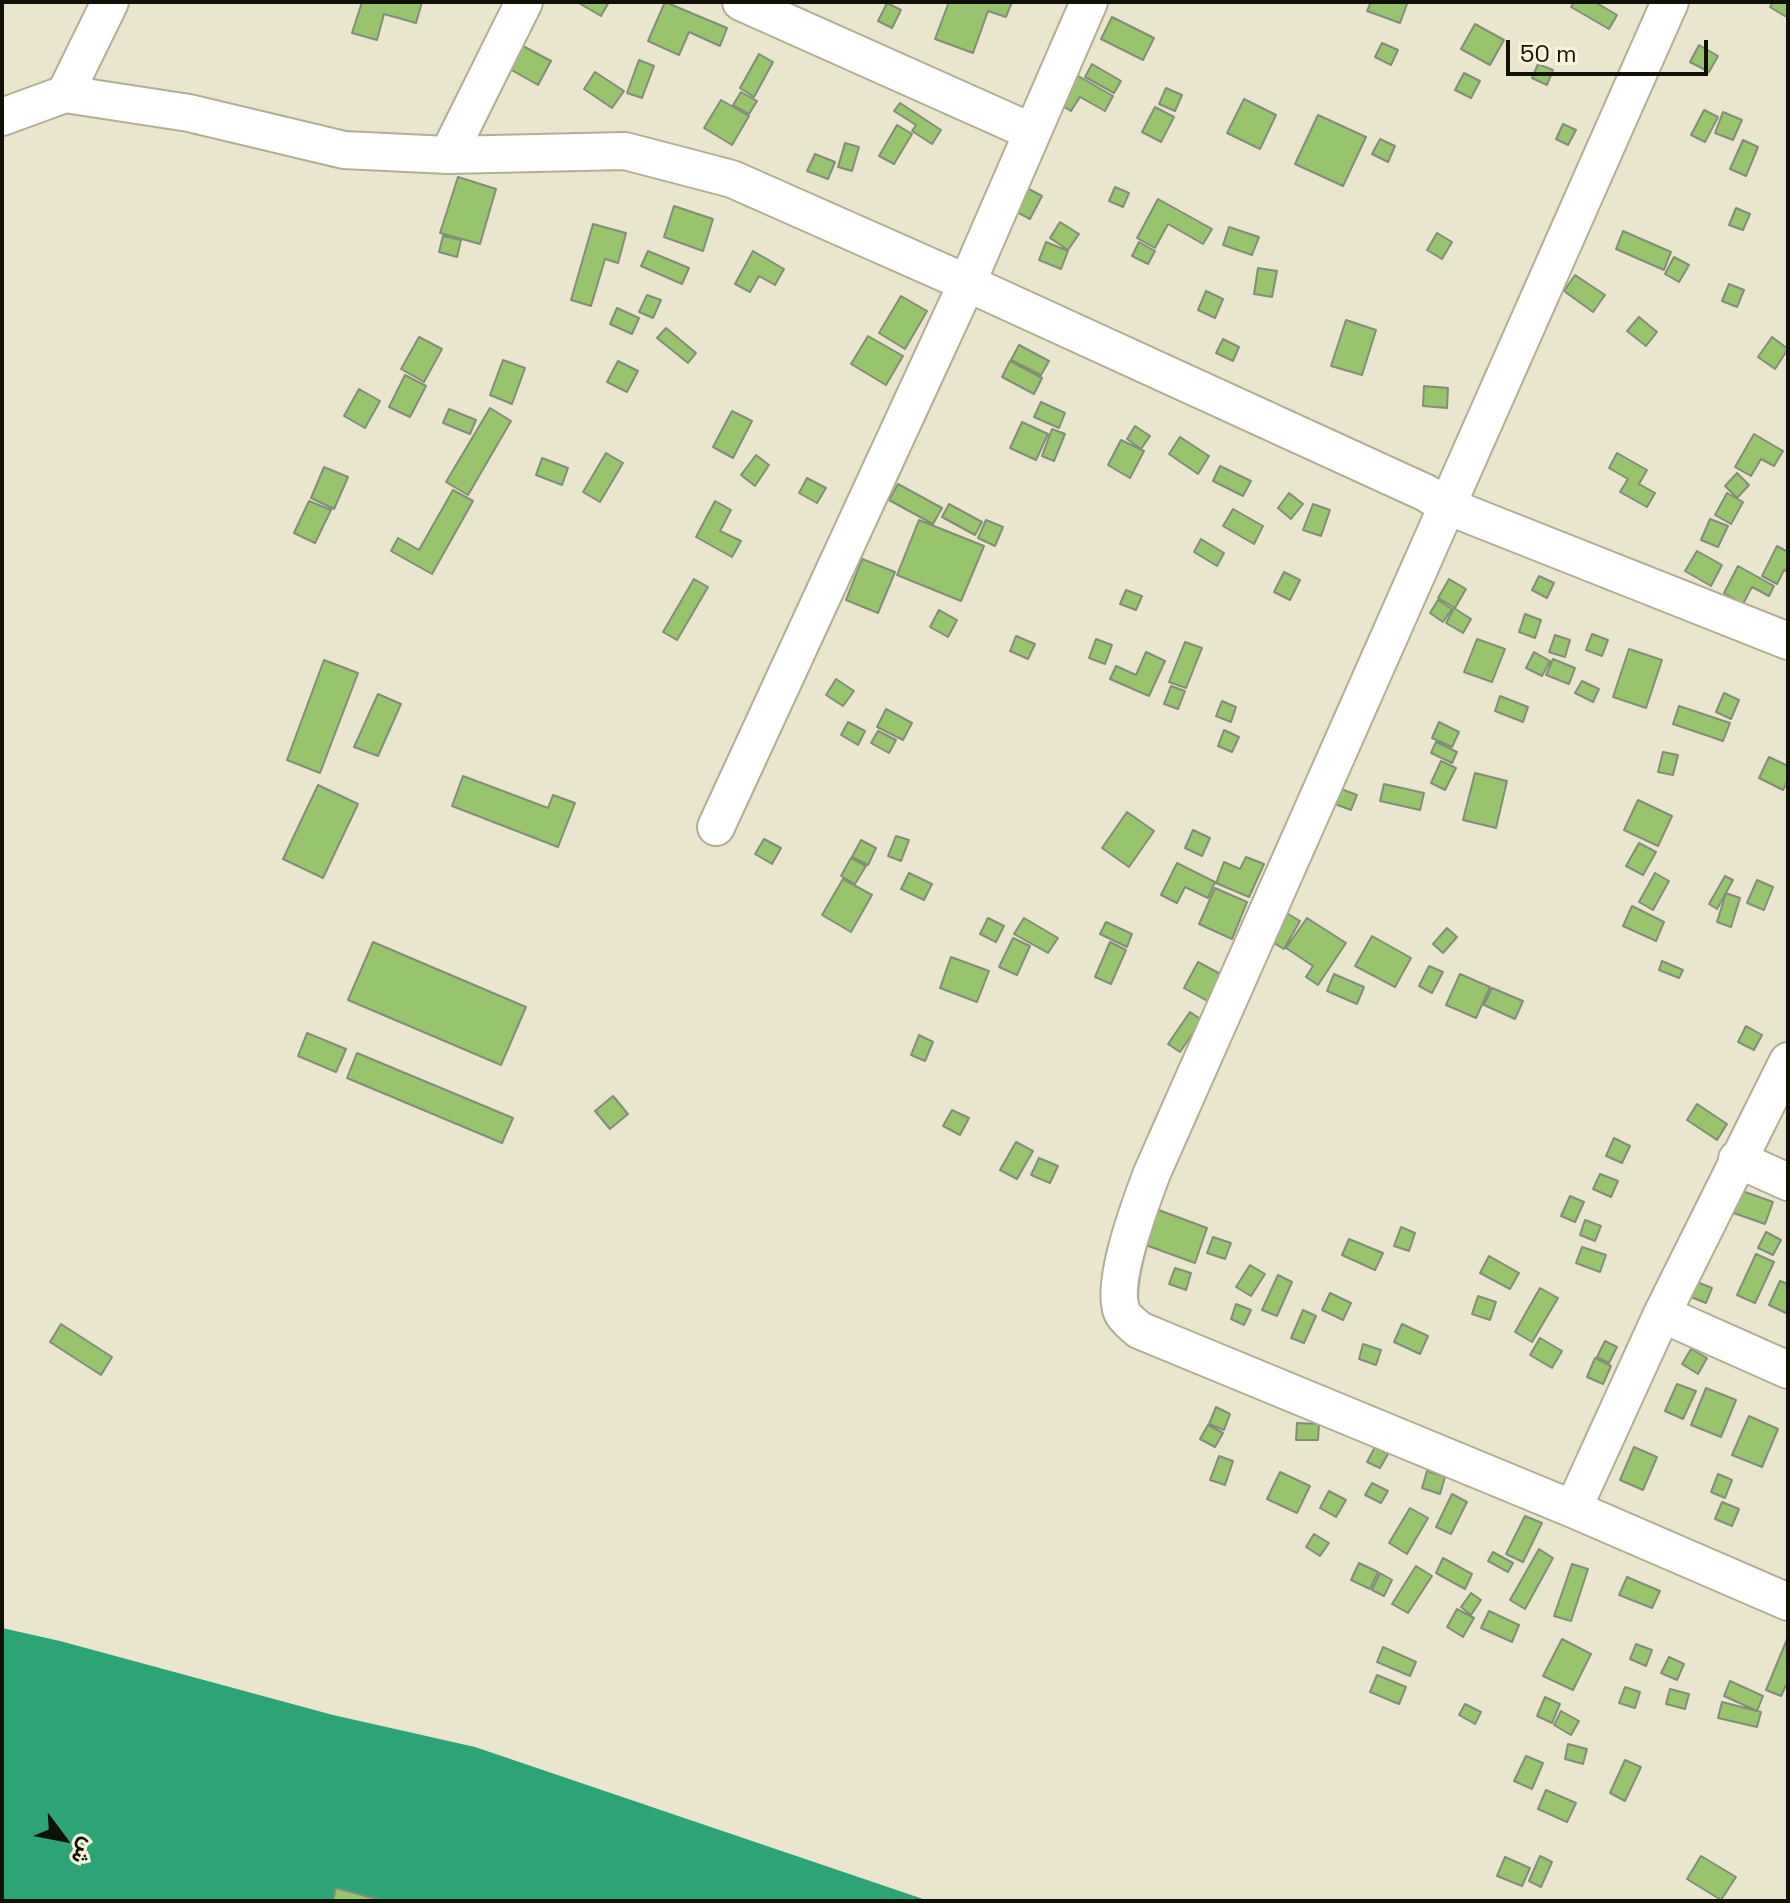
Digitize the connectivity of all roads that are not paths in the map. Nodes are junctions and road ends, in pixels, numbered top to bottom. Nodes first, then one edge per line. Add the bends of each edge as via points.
1 (110, 2) edge
2 (524, 2) edge
3 (741, 2) edge
4 (1089, 2) edge
5 (1670, 2) edge
6 (65, 94) junction
7 (2, 117) edge
8 (1032, 132) junction
9 (448, 155) junction
10 (967, 283) junction
11 (1447, 506) junction
12 (1788, 641) edge
13 (716, 827) dead end
14 (1788, 1061) edge
15 (1737, 1159) junction
16 (1788, 1182) edge
17 (1662, 1314) junction
18 (1788, 1370) edge
19 (1573, 1509) junction
20 (1788, 1602) edge

1 - 6 street
2 - 9 street
3 - 8 street
4 - 8 street
5 - 11 street
6 - 7 street
6 - 9 street via 189,113 344,150
8 - 10 street
9 - 10 street via 625,151 732,179
10 - 11 street
10 - 13 street
11 - 12 street
11 - 19 street via 1152,1173 1134,1221 1118,1293 1123,1314 1139,1330
14 - 15 street
15 - 16 street
15 - 17 street
17 - 18 street
17 - 19 street
19 - 20 street

